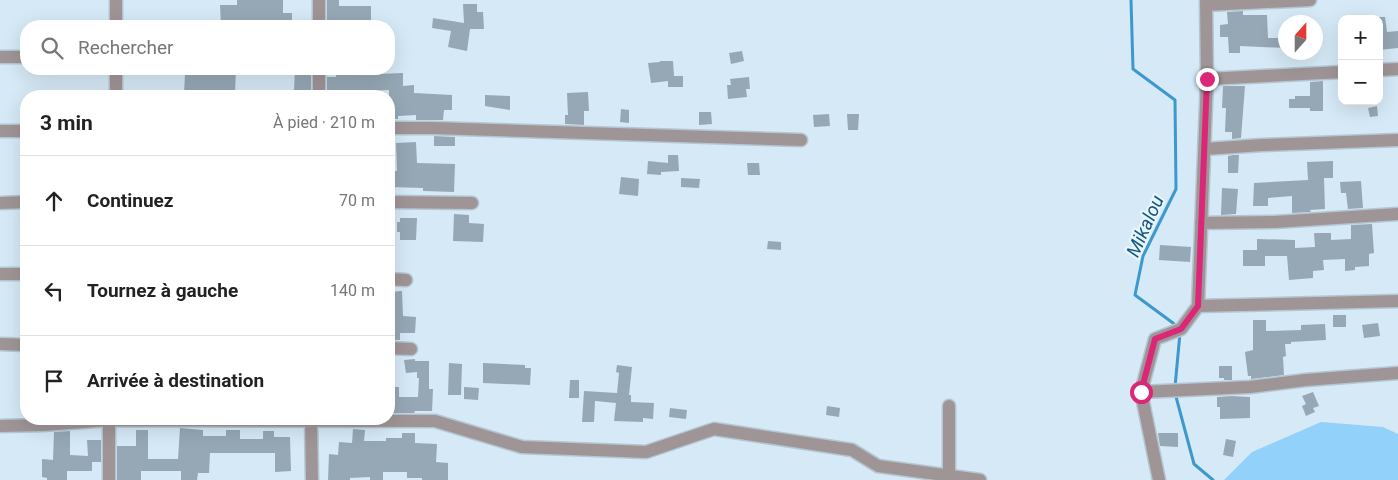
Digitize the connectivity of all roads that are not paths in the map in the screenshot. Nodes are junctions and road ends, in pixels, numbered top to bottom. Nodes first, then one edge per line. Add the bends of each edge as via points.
1 (116, 0) edge
2 (319, 0) edge
3 (1310, 0) edge
4 (1206, 3) edge
5 (116, 20) edge
6 (319, 20) edge
7 (0, 57) edge
8 (20, 57) edge
9 (1398, 69) edge
10 (1383, 70) edge
11 (1338, 72) edge
12 (116, 75) edge
13 (319, 75) edge
14 (1207, 79) junction
15 (116, 90) edge
16 (319, 90) edge
17 (395, 128) edge
18 (0, 131) edge
19 (20, 131) edge
20 (800, 140) dead end
21 (1398, 140) edge
22 (1205, 150) junction
23 (20, 202) edge
24 (395, 202) edge
25 (0, 203) edge
26 (472, 203) dead end
27 (1398, 214) edge
28 (1201, 223) junction
29 (0, 274) edge
30 (20, 274) edge
31 (395, 279) edge
32 (406, 280) dead end
33 (1398, 301) edge
34 (1198, 306) junction
35 (0, 344) edge
36 (20, 344) edge
37 (395, 348) edge
38 (411, 349) dead end
39 (1398, 373) edge
40 (1141, 392) junction
41 (949, 406) dead end
42 (395, 421) edge
43 (43, 425) edge
44 (109, 425) edge
45 (311, 425) edge
46 (0, 426) edge
47 (949, 478) edge
48 (109, 480) edge
49 (312, 480) edge
50 (980, 480) edge
51 (1159, 480) edge

1 - 5 street
2 - 6 street
3 - 4 street
4 - 14 street
7 - 8 street
9 - 10 street
11 - 14 street
12 - 15 street
13 - 16 street
14 - 22 street
17 - 20 street
18 - 19 street
21 - 22 street
22 - 28 street
23 - 25 street
24 - 26 street
27 - 28 street
28 - 34 street
29 - 30 street
31 - 32 street
33 - 34 street
34 - 40 street via 1181,329 1155,339
35 - 36 street
37 - 38 street
39 - 40 street via 1250,387
40 - 51 street
41 - 47 street
42 - 47 street via 436,421 522,448 646,452 714,429 852,450 878,466
43 - 46 street
44 - 48 street
45 - 49 street
47 - 50 street

